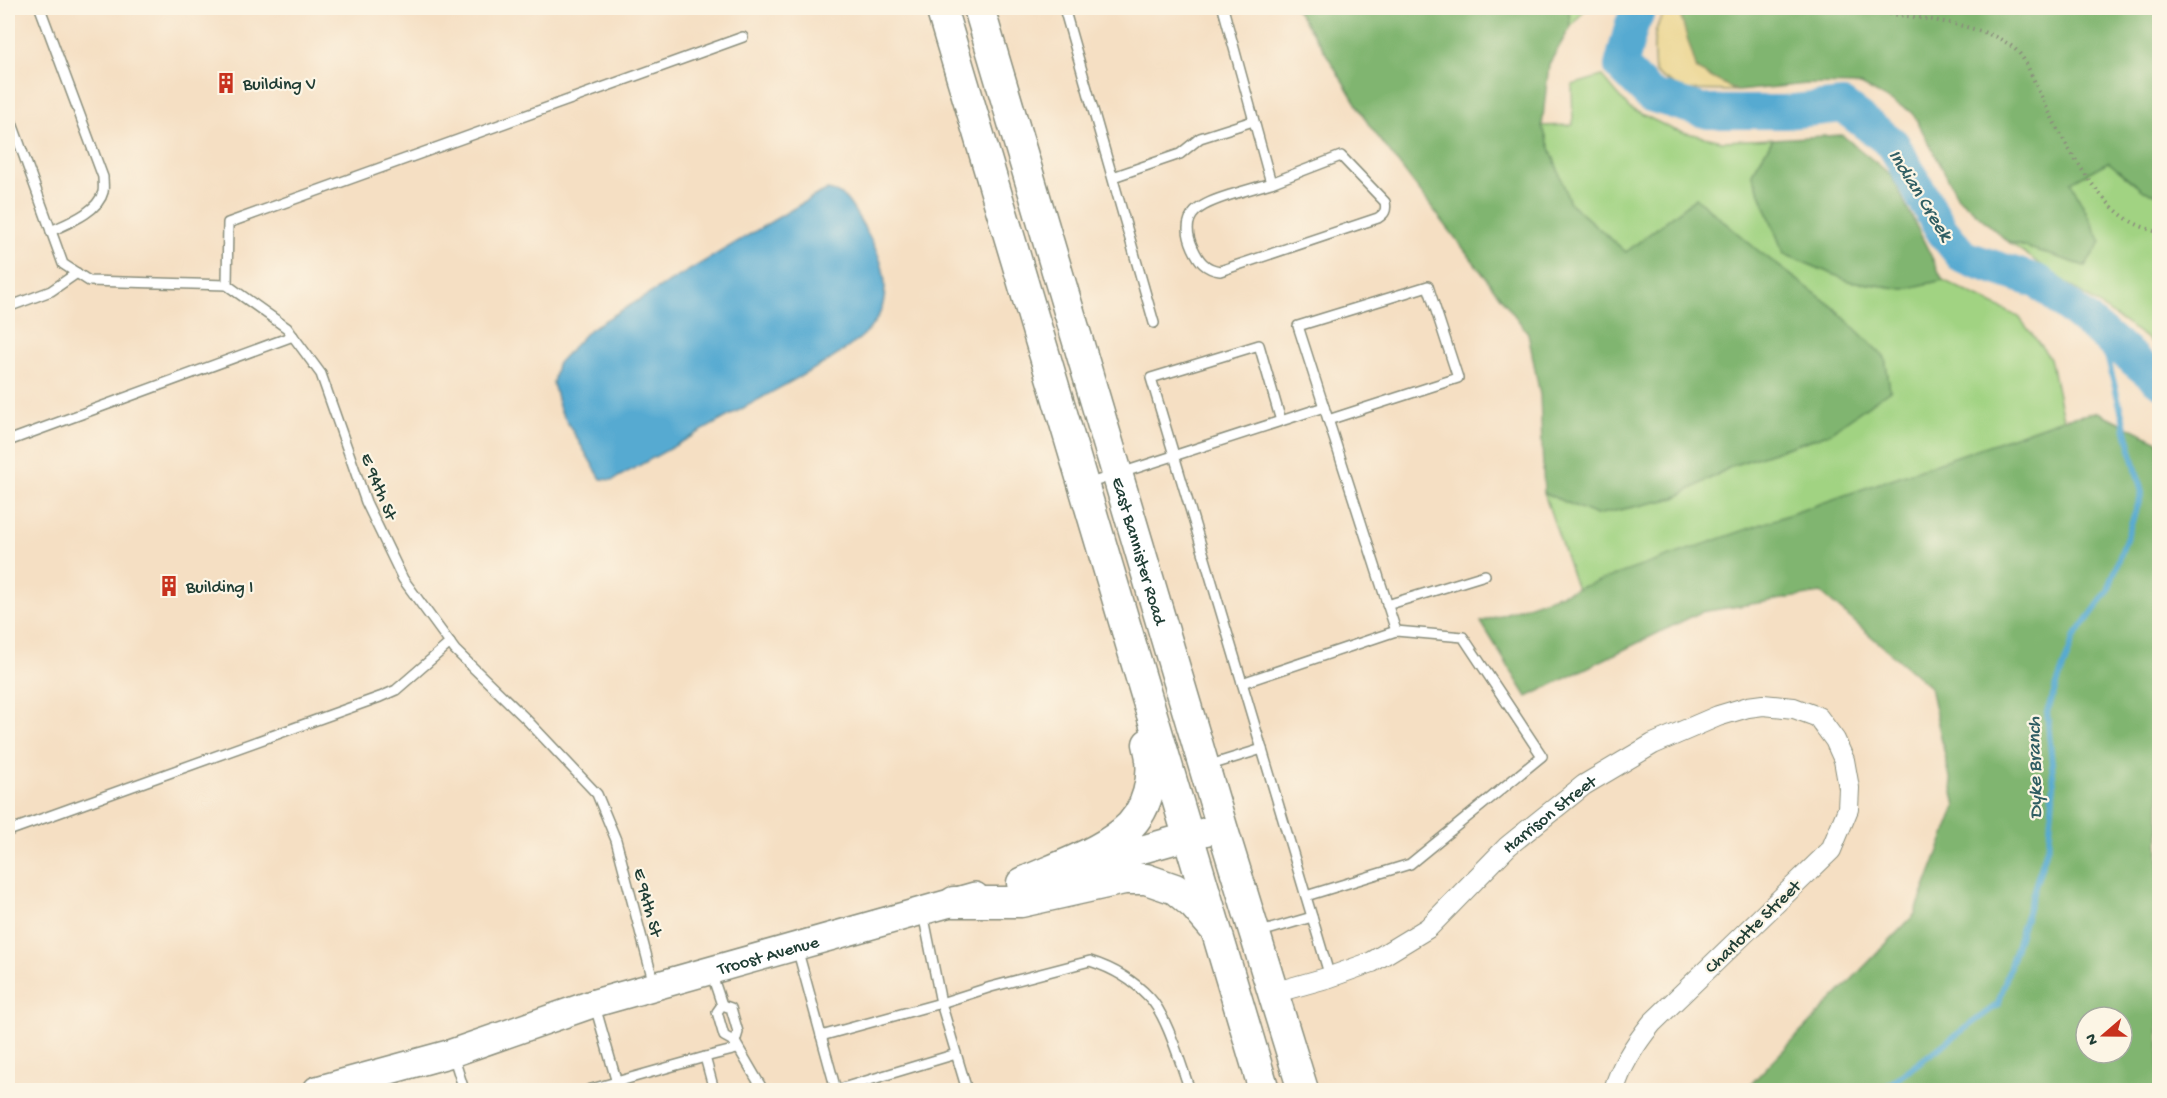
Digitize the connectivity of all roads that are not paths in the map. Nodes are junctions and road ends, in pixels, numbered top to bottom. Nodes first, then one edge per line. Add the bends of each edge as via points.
1 (40, 8) edge
2 (941, 8) edge
3 (979, 8) edge
4 (1064, 8) edge
5 (1223, 8) edge
6 (742, 37) dead end
7 (8, 112) edge
8 (1253, 121) junction
9 (1113, 177) junction
10 (1270, 183) junction
11 (51, 231) junction
12 (77, 273) junction
13 (226, 285) junction
14 (8, 307) edge
15 (1154, 323) dead end
16 (293, 336) junction
17 (1324, 406) junction
18 (1328, 420) junction
19 (1281, 421) junction
20 (8, 441) edge
21 (1174, 456) junction
22 (1117, 475) junction
23 (1084, 485) junction
24 (1107, 564) junction
25 (1485, 575) dead end
26 (1387, 605) junction
27 (1396, 631) junction
28 (450, 643) junction
29 (1242, 683) junction
30 (1838, 747) joint
31 (1262, 749) junction
32 (1204, 767) junction
33 (1222, 827) junction
34 (8, 831) edge
35 (1188, 836) junction
36 (1022, 883) junction
37 (1306, 896) junction
38 (954, 902) junction
39 (922, 911) junction
40 (1312, 917) junction
41 (1217, 932) junction
42 (1255, 933) junction
43 (796, 946) junction
44 (711, 970) junction
45 (1330, 977) junction
46 (654, 986) junction
47 (1273, 993) junction
48 (594, 1003) junction
49 (941, 1004) junction
50 (722, 1005) junction
51 (821, 1036) junction
52 (736, 1046) junction
53 (452, 1053) junction
54 (956, 1054) junction
55 (705, 1058) junction
56 (618, 1087) edge
57 (317, 1090) edge
58 (464, 1090) edge
59 (588, 1090) edge
60 (714, 1090) edge
61 (763, 1090) edge
62 (836, 1090) edge
63 (967, 1090) edge
64 (1190, 1090) edge
65 (1264, 1090) edge
66 (1303, 1090) edge
67 (1614, 1090) edge

1 - 11 lane via 104,177 103,193 95,205
2 - 23 main road, East Bannister Road
3 - 22 main road, East Bannister Road
4 - 9 lane
5 - 8 lane
6 - 13 lane via 228,224
7 - 11 lane
8 - 9 lane via 1200,138 1180,154
8 - 10 lane
9 - 15 lane
10 - 10 lane via 1208,202 1192,215 1187,230 1203,264 1220,271 1378,218 1386,208 1341,156
11 - 12 lane via 63,264
12 - 13 lane via 89,281
12 - 14 lane via 51,291
13 - 16 lane, E 94th St
16 - 20 lane
16 - 28 lane, E 94th St via 321,374 366,502 403,579
17 - 18 lane
17 - 18 lane via 1298,326 1428,286 1458,378
17 - 19 lane
18 - 26 lane
19 - 21 lane
19 - 21 lane via 1259,345 1151,378
21 - 22 lane
21 - 29 lane
22 - 23 lane
22 - 32 main road, East Bannister Road
23 - 24 main road, East Bannister Road
24 - 35 main road, East Bannister Road
24 - 36 main road via 1118,640 1151,753 1151,782 1144,808 1123,833
25 - 26 lane
26 - 27 lane
27 - 29 lane
27 - 37 lane via 1463,637 1542,756 1410,864
28 - 34 lane via 396,690 381,697
28 - 46 lane, E 94th St via 597,794 616,840
29 - 31 lane
30 - 45 street, Harrison Street via 1818,717 1794,708 1763,705 1718,716 1653,744 1584,785 1508,846 1428,928 1372,962
30 - 67 street, Charlotte Street via 1849,788 1848,809 1831,849 1652,1023 1635,1043
31 - 32 lane
31 - 37 lane
32 - 33 main road, East Bannister Road
33 - 35 main road, Troost Avenue
33 - 42 main road, East Bannister Road
35 - 36 main road, Troost Avenue
35 - 41 main road, East Bannister Road
36 - 38 main road, Troost Avenue
37 - 40 lane
38 - 39 main road, Troost Avenue
38 - 41 main road via 1021,902 1124,879 1146,879 1175,890
39 - 43 main road, Troost Avenue
39 - 49 lane
40 - 42 lane
40 - 45 lane
41 - 65 main road, East Bannister Road
42 - 47 main road, East Bannister Road
43 - 44 main road, Troost Avenue
43 - 51 lane
44 - 46 main road, Troost Avenue
44 - 50 lane
45 - 47 street, Harrison Street
46 - 48 main road, Troost Avenue
47 - 66 main road, East Bannister Road
48 - 53 main road, Troost Avenue
48 - 56 lane
49 - 51 lane
49 - 54 lane
49 - 64 lane via 1090,961 1103,965 1151,998
50 - 52 lane via 731,1008 738,1032
50 - 52 lane via 717,1012 724,1036
51 - 62 lane
52 - 55 lane
52 - 61 lane
53 - 57 main road, Troost Avenue
53 - 58 lane
54 - 62 lane
54 - 63 lane
55 - 56 lane
55 - 60 lane
56 - 59 lane

